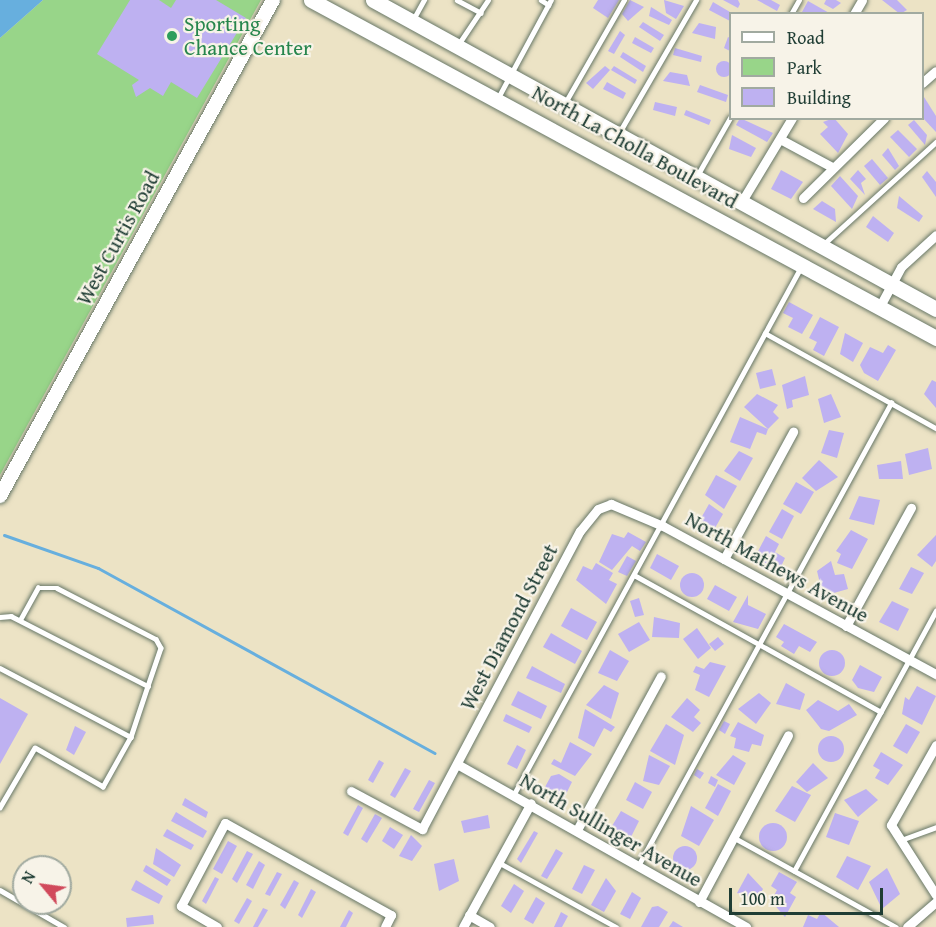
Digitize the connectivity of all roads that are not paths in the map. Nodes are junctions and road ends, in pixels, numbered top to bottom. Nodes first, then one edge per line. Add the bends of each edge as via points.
1 (273, 0) edge
2 (311, 0) edge
3 (373, 0) edge
4 (424, 0) edge
5 (457, 0) edge
6 (488, 0) edge
7 (541, 0) edge
8 (624, 0) edge
9 (696, 0) edge
10 (550, 2) edge
11 (481, 13) junction
12 (413, 20) junction
13 (458, 45) junction
14 (936, 71) edge
15 (512, 74) junction
16 (924, 81) edge
17 (499, 96) junction
18 (565, 103) junction
19 (729, 120) edge
20 (791, 120) edge
21 (882, 120) edge
22 (619, 133) junction
23 (780, 139) junction
24 (936, 142) edge
25 (832, 167) junction
26 (697, 176) junction
27 (803, 198) dead end
28 (742, 201) junction
29 (936, 235) edge
30 (822, 247) junction
31 (803, 263) junction
32 (892, 284) junction
33 (880, 306) junction
34 (936, 309) edge
35 (765, 333) junction
36 (936, 338) edge
37 (891, 403) junction
38 (936, 428) edge
39 (793, 432) dead end
40 (0, 496) edge
41 (911, 508) dead end
42 (597, 509) joint
43 (663, 526) junction
44 (724, 559) junction
45 (636, 576) junction
46 (787, 594) junction
47 (936, 610) edge
48 (0, 617) edge
49 (20, 620) junction
50 (846, 626) junction
51 (759, 645) junction
52 (909, 660) junction
53 (0, 668) edge
54 (936, 674) edge
55 (661, 676) dead end
56 (148, 686) junction
57 (881, 712) junction
58 (788, 735) dead end
59 (131, 737) junction
60 (936, 745) edge
61 (458, 764) junction
62 (351, 791) dead end
63 (514, 794) junction
64 (531, 803) junction
65 (0, 808) edge
66 (936, 827) edge
67 (576, 830) junction
68 (733, 837) junction
69 (901, 840) junction
70 (498, 862) junction
71 (638, 867) junction
72 (795, 871) junction
73 (0, 890) edge
74 (936, 895) edge
75 (699, 902) junction
76 (936, 902) edge
77 (469, 915) junction
78 (64, 927) edge
79 (217, 927) edge
80 (385, 927) edge
81 (463, 927) edge
82 (490, 927) edge
83 (616, 927) edge
84 (746, 927) edge
85 (896, 927) edge
86 (907, 927) edge

1 - 40 street, West Curtis Road
2 - 17 main road, North La Cholla Boulevard
3 - 12 main road, North La Cholla Boulevard
4 - 12 lane
5 - 11 lane
6 - 11 lane
7 - 10 lane
8 - 18 lane
9 - 22 lane
10 - 15 lane
11 - 13 lane
12 - 13 main road, North La Cholla Boulevard
13 - 15 main road, North La Cholla Boulevard
14 - 16 street
15 - 17 lane
15 - 18 main road, North La Cholla Boulevard
17 - 31 main road, North La Cholla Boulevard
18 - 22 main road, North La Cholla Boulevard
19 - 26 lane
20 - 23 street
21 - 25 street
22 - 26 main road, North La Cholla Boulevard
23 - 25 street
23 - 28 street
24 - 30 lane
25 - 27 street
26 - 28 main road, North La Cholla Boulevard
28 - 30 main road, North La Cholla Boulevard
29 - 32 street via 901,267
30 - 32 main road, North La Cholla Boulevard
31 - 33 main road, North La Cholla Boulevard
31 - 35 lane
32 - 33 street
32 - 34 main road, North La Cholla Boulevard
33 - 36 main road, North La Cholla Boulevard
35 - 37 lane
35 - 43 lane
37 - 38 lane
37 - 46 lane
39 - 44 street
41 - 50 street
42 - 43 street, North Mathews Avenue via 624,506
42 - 61 street, West Diamond Street via 580,531
43 - 44 street, North Mathews Avenue
43 - 45 lane
44 - 46 street, North Mathews Avenue
45 - 51 lane
45 - 63 lane
46 - 50 street, North Mathews Avenue
46 - 51 lane
47 - 52 lane
48 - 49 lane
49 - 56 lane
49 - 56 lane via 38,588 57,588 156,639 161,648
50 - 52 street, North Mathews Avenue
51 - 57 lane
51 - 71 lane
52 - 54 street, North Mathews Avenue
52 - 57 lane
53 - 59 lane
55 - 67 street
56 - 59 lane
57 - 72 lane
58 - 68 street
59 - 65 lane via 103,787 35,748
60 - 69 street via 891,825
61 - 62 street, West Diamond Street via 422,829
61 - 63 street, North Sullinger Avenue
63 - 64 street, North Sullinger Avenue
64 - 67 street, North Sullinger Avenue
64 - 70 street
66 - 69 lane
67 - 71 street, North Sullinger Avenue
68 - 72 lane
68 - 75 street
69 - 74 street
70 - 77 street
70 - 83 lane
71 - 75 street, North Sullinger Avenue
72 - 85 lane
73 - 78 lane
75 - 84 street, North Sullinger Avenue
76 - 86 street
77 - 81 street
77 - 82 street
79 - 80 street via 181,906 225,824 391,915

